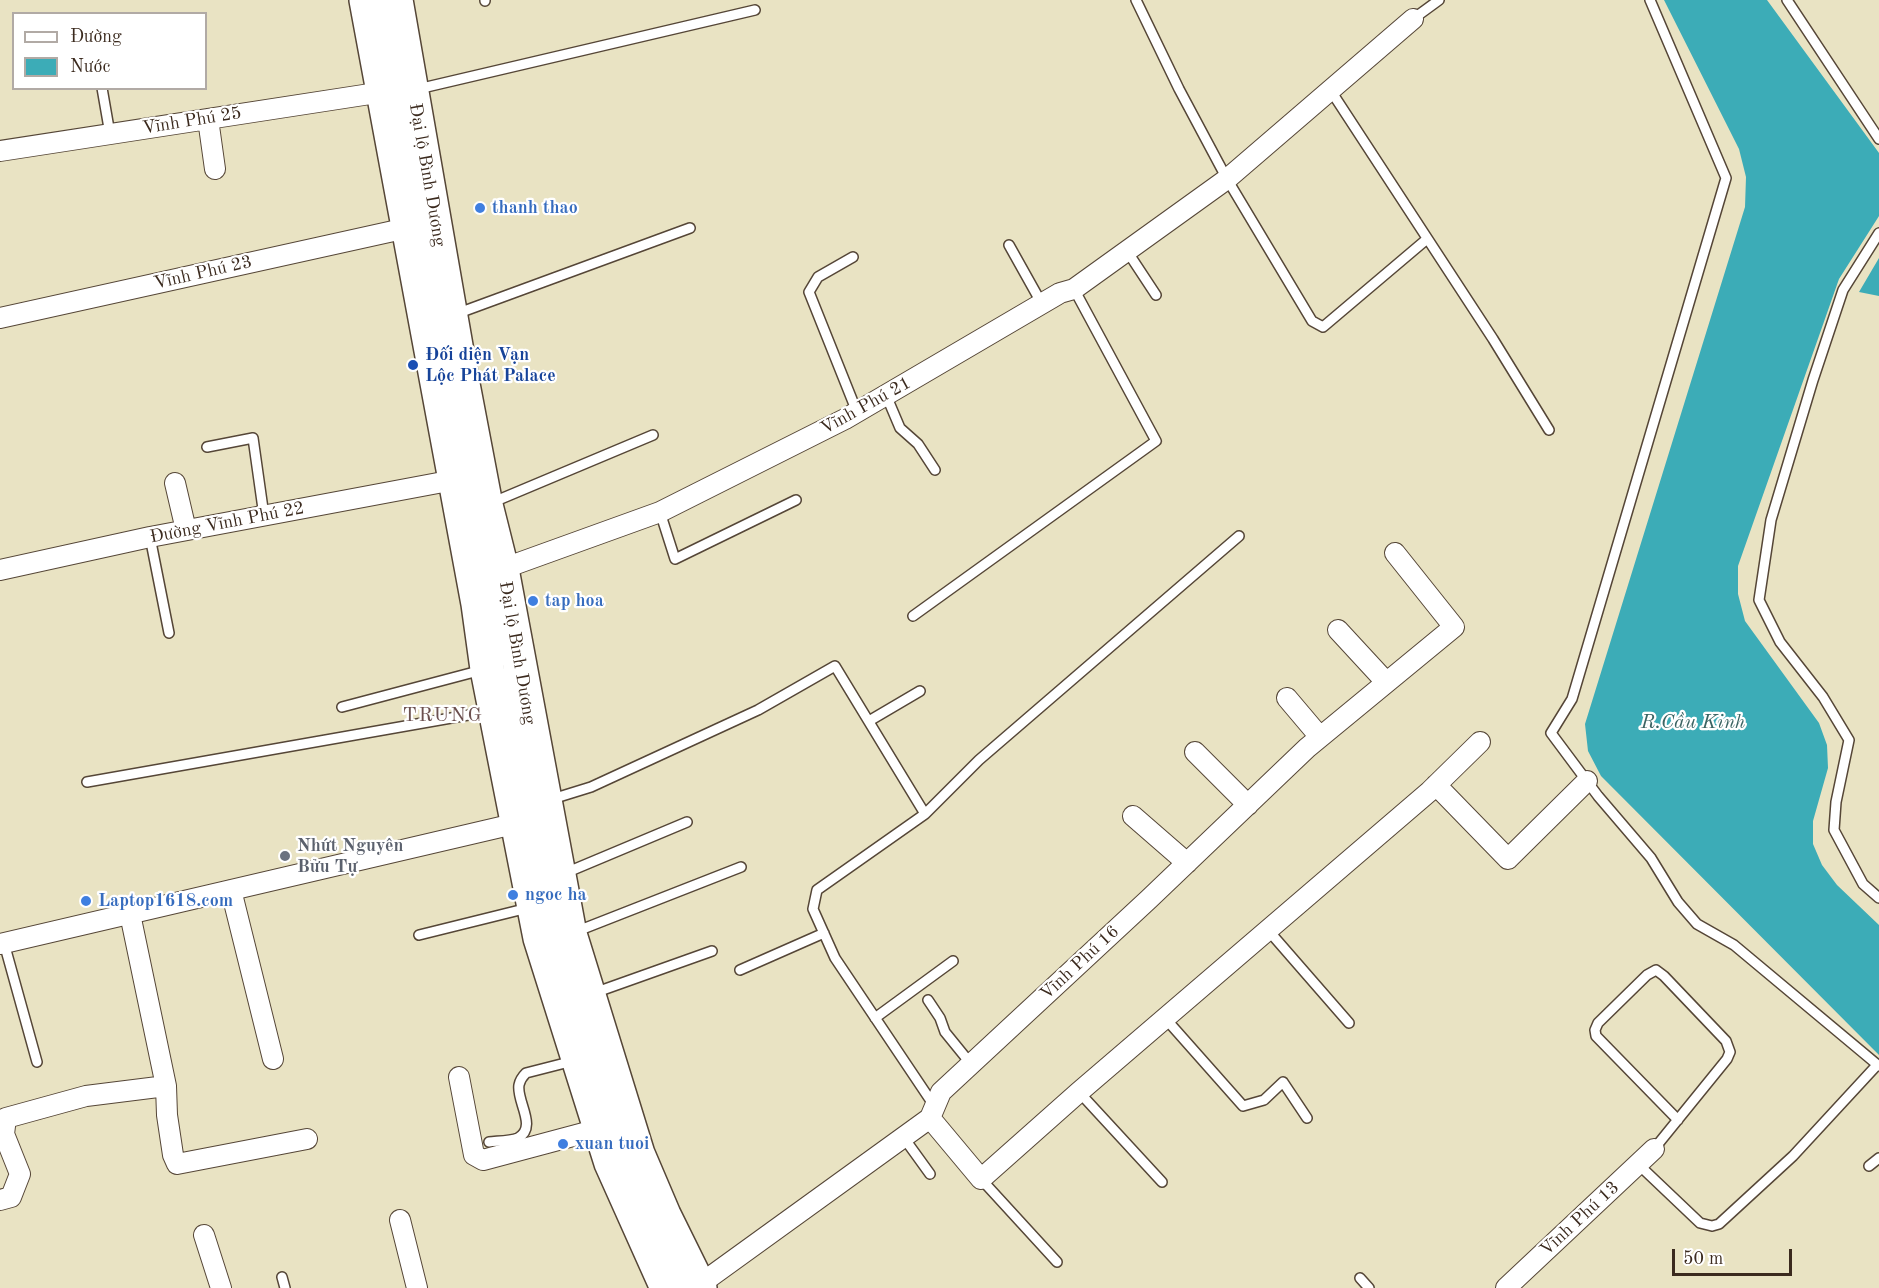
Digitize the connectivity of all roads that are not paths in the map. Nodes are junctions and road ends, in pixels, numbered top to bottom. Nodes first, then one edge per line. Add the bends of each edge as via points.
1 (366, 0) edge
2 (396, 0) edge
3 (1136, 0) edge
4 (1439, 0) edge
5 (1650, 0) edge
6 (1787, 0) edge
7 (755, 10) dead end
8 (1413, 19) joint
9 (102, 90) edge
10 (398, 91) junction
11 (1331, 91) junction
12 (208, 119) junction
13 (110, 134) junction
14 (1879, 139) edge
15 (0, 151) edge
16 (215, 169) dead end
17 (1227, 180) junction
18 (407, 228) junction
19 (690, 228) dead end
20 (1879, 233) edge
21 (1427, 239) junction
22 (1009, 246) dead end
23 (1127, 251) junction
24 (853, 257) dead end
25 (1074, 289) junction
26 (1156, 295) dead end
27 (1042, 304) junction
28 (451, 316) junction
29 (0, 318) edge
30 (886, 395) junction
31 (857, 412) junction
32 (1549, 430) dead end
33 (653, 435) dead end
34 (207, 447) dead end
35 (935, 470) dead end
36 (454, 480) junction
37 (175, 483) dead end
38 (796, 500) dead end
39 (486, 505) junction
40 (660, 512) junction
41 (264, 516) junction
42 (186, 530) junction
43 (1239, 536) dead end
44 (150, 537) junction
45 (1395, 553) dead end
46 (0, 570) edge
47 (488, 573) junction
48 (913, 616) dead end
49 (1338, 630) dead end
50 (170, 633) dead end
51 (845, 660) dead end
52 (836, 666) junction
53 (487, 669) junction
54 (1386, 682) junction
55 (920, 691) dead end
56 (1287, 698) dead end
57 (342, 707) dead end
58 (496, 710) junction
59 (869, 721) junction
60 (1320, 737) junction
61 (1480, 742) dead end
62 (1195, 752) dead end
63 (1587, 781) junction
64 (87, 782) dead end
65 (1436, 785) junction
66 (544, 802) junction
67 (1248, 805) junction
68 (925, 814) junction
69 (1133, 816) dead end
70 (687, 822) dead end
71 (518, 824) junction
72 (1187, 863) junction
73 (741, 867) dead end
74 (558, 876) junction
75 (231, 890) junction
76 (1879, 898) edge
77 (535, 906) junction
78 (130, 914) junction
79 (1268, 930) junction
80 (824, 933) junction
81 (570, 934) junction
82 (419, 935) dead end
83 (2, 944) edge
84 (712, 951) dead end
85 (953, 961) dead end
86 (740, 970) dead end
87 (588, 995) junction
88 (928, 1000) dead end
89 (875, 1018) junction
90 (1165, 1018) junction
91 (1349, 1023) dead end
92 (273, 1059) dead end
93 (578, 1060) junction
94 (37, 1062) dead end
95 (970, 1064) junction
96 (1878, 1065) edge
97 (459, 1077) dead end
98 (166, 1086) junction
99 (1079, 1092) junction
100 (933, 1113) junction
101 (1307, 1118) dead end
102 (1678, 1120) junction
103 (599, 1129) junction
104 (904, 1137) junction
105 (306, 1138) dead end
106 (489, 1142) dead end
107 (1654, 1149) joint
108 (1879, 1158) edge
109 (1639, 1164) junction
110 (1869, 1166) dead end
111 (930, 1174) dead end
112 (981, 1179) junction
113 (1162, 1182) dead end
114 (0, 1200) edge
115 (400, 1220) dead end
116 (204, 1235) dead end
117 (1058, 1262) dead end
118 (282, 1276) dead end
119 (1360, 1278) dead end
120 (688, 1287) edge
121 (221, 1288) edge
122 (285, 1288) edge
123 (417, 1288) edge
124 (1369, 1288) edge
125 (1506, 1288) edge

1 - 10 highway, Đại lộ Bình Dương
2 - 10 highway, Đại lộ Bình Dương
3 - 17 lane
4 - 8 lane
5 - 63 lane via 1726,178 1572,699 1551,733
6 - 14 lane
7 - 10 lane
8 - 11 street, Vĩnh Phú 21
9 - 13 lane
10 - 12 street, Vĩnh Phú 25
10 - 18 highway, Đại lộ Bình Dương
10 - 28 highway, Đại lộ Bình Dương
11 - 17 street, Vĩnh Phú 21
11 - 21 lane
12 - 13 street, Vĩnh Phú 25
12 - 16 street
13 - 15 street, Vĩnh Phú 25
17 - 21 lane via 1312,321 1323,327
17 - 23 street, Vĩnh Phú 21
18 - 29 street, Vĩnh Phú 23
18 - 36 highway, Đại lộ Bình Dương
19 - 28 lane
20 - 76 lane via 1843,290 1813,380 1771,520 1759,600 1780,642 1823,697 1849,740 1834,830 1863,884
21 - 32 lane
22 - 27 lane
23 - 25 street, Vĩnh Phú 21
23 - 26 lane
24 - 31 lane via 818,276 809,292
25 - 27 street, Vĩnh Phú 21
25 - 48 lane via 1156,441
27 - 30 street, Vĩnh Phú 21
28 - 39 highway, Đại lộ Bình Dương
30 - 31 street, Vĩnh Phú 21
30 - 35 lane via 900,428 918,444
31 - 40 street, Vĩnh Phú 21
33 - 39 lane
34 - 41 lane via 253,438
36 - 41 street, Đường Vĩnh Phú 22
36 - 47 highway, Đại lộ Bình Dương
37 - 42 street
38 - 40 lane via 675,559
39 - 47 highway, Đại lộ Bình Dương
40 - 47 street, Vĩnh Phú 21
41 - 42 street, Đường Vĩnh Phú 22
42 - 44 street, Đường Vĩnh Phú 22
43 - 68 lane via 979,760
44 - 46 street, Đường Vĩnh Phú 22
44 - 50 lane
45 - 54 street, Vĩnh Phú 16 via 1454,627
47 - 53 highway, Đại lộ Bình Dương
47 - 66 highway, Đại lộ Bình Dương
49 - 54 street
51 - 52 lane
52 - 59 lane
52 - 66 lane via 758,711 591,787
53 - 57 lane
53 - 58 highway, Đại lộ Bình Dương
54 - 60 street, Vĩnh Phú 16
55 - 59 lane
56 - 60 street
58 - 64 lane
58 - 71 highway, Đại lộ Bình Dương
59 - 68 lane
60 - 67 street, Vĩnh Phú 16
61 - 65 street
62 - 67 street
63 - 65 street via 1508,859
63 - 96 lane via 1651,858 1678,902 1697,924 1734,945
65 - 79 street
66 - 74 highway, Đại lộ Bình Dương
67 - 72 street, Vĩnh Phú 16
68 - 80 lane via 817,890 813,909
69 - 72 street
70 - 74 lane
71 - 75 street
71 - 77 highway, Đại lộ Bình Dương
72 - 95 street, Vĩnh Phú 16
73 - 81 lane
74 - 81 highway, Đại lộ Bình Dương
75 - 78 street
75 - 92 street
77 - 82 lane
77 - 93 highway, Đại lộ Bình Dương via 540,938
78 - 83 street
78 - 98 street
79 - 90 street
79 - 91 lane
80 - 86 lane
80 - 89 lane via 835,958
81 - 87 highway, Đại lộ Bình Dương
83 - 94 lane
84 - 87 lane
85 - 89 lane
87 - 120 highway, Đại lộ Bình Dương via 638,1154
88 - 95 lane via 945,1032
89 - 100 lane
90 - 99 street
90 - 101 lane via 1243,1106 1264,1101 1283,1082
93 - 103 highway, Đại lộ Bình Dương
93 - 106 lane via 526,1073 519,1083 525,1132 517,1138
95 - 100 street, Vĩnh Phú 16 via 941,1092
96 - 109 lane via 1793,1156 1719,1224 1700,1223
97 - 103 street via 474,1155 483,1160
98 - 105 street via 166,1115 177,1164
98 - 114 street via 86,1096 6,1118 4,1134 20,1174 11,1197
99 - 112 street
99 - 113 lane
100 - 104 street, Vĩnh Phú 16
100 - 112 street
102 - 102 lane via 1596,1036 1595,1030 1656,970 1730,1052
102 - 107 lane
103 - 120 highway, Đại lộ Bình Dương via 610,1164
104 - 111 lane
104 - 120 street, Vĩnh Phú 16
107 - 109 street, Vĩnh Phú 13
108 - 110 lane
109 - 125 street, Vĩnh Phú 13
112 - 117 lane
115 - 123 street
116 - 121 street
118 - 122 lane
119 - 124 lane

